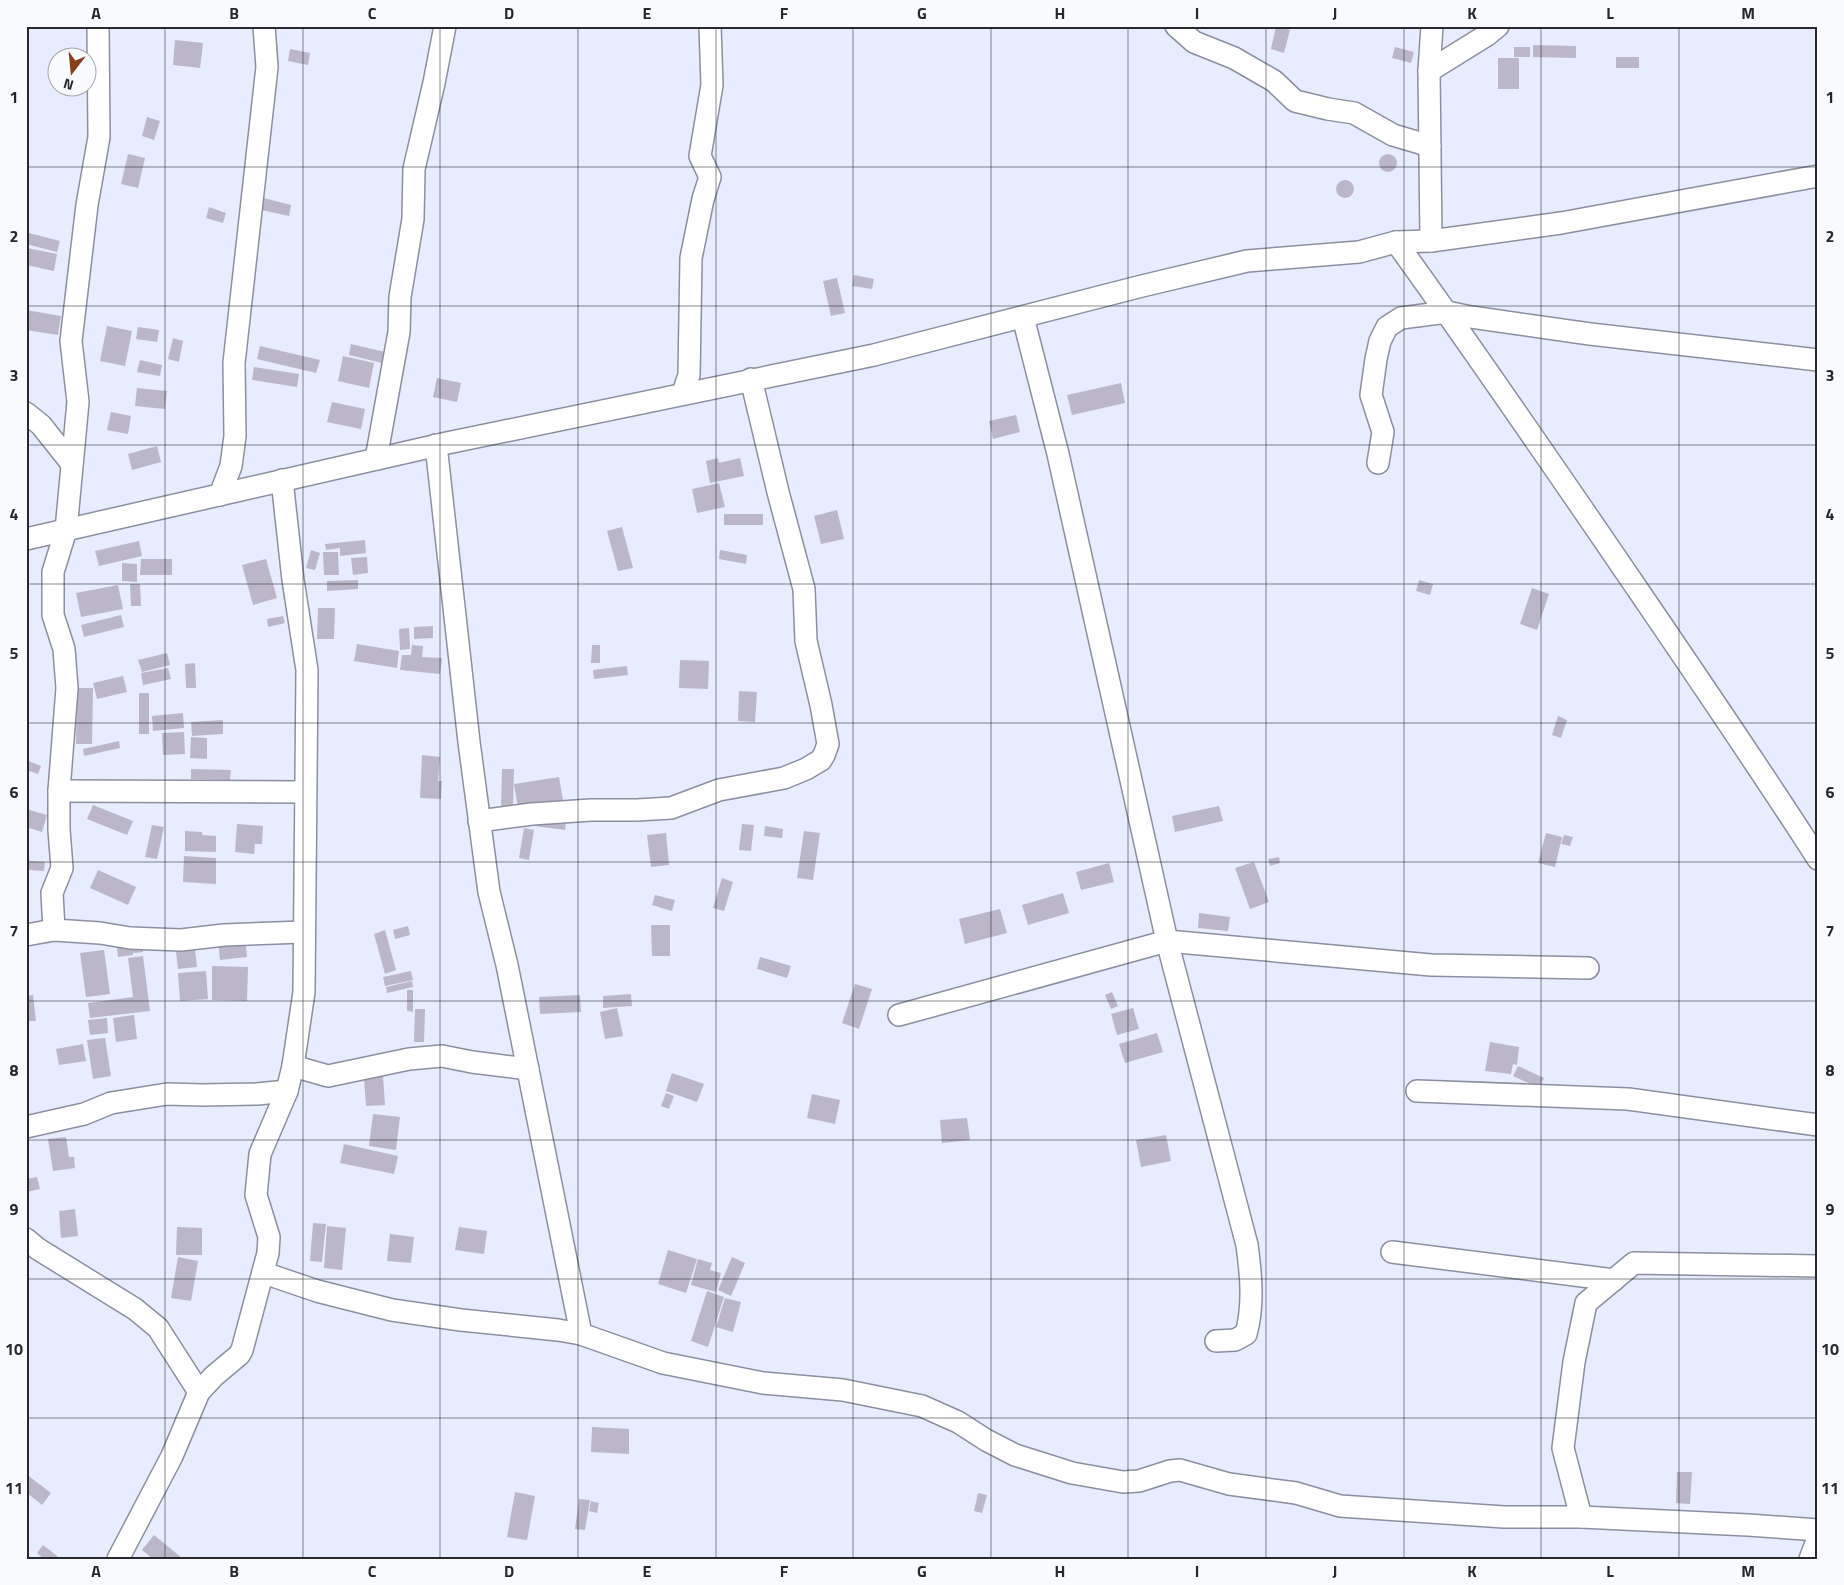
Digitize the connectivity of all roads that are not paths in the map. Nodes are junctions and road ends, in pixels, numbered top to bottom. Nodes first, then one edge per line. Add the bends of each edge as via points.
1 (98, 26) edge
2 (264, 26) edge
3 (445, 26) edge
4 (710, 26) edge
5 (1176, 26) edge
6 (1432, 26) edge
7 (1498, 26) edge
8 (1429, 71) junction
9 (1430, 146) junction
10 (1818, 176) edge
11 (1431, 241) junction
12 (1396, 242) junction
13 (1447, 312) junction
14 (1023, 317) junction
15 (1818, 360) edge
16 (751, 379) junction
17 (683, 393) junction
18 (26, 413) edge
19 (436, 445) junction
20 (376, 459) junction
21 (1378, 463) dead end
22 (72, 464) junction
23 (282, 480) junction
24 (220, 495) junction
25 (66, 530) junction
26 (26, 539) edge
27 (59, 791) junction
28 (304, 792) junction
29 (480, 821) junction
30 (1818, 859) edge
31 (54, 930) junction
32 (303, 932) junction
33 (26, 934) edge
34 (1167, 941) junction
35 (1588, 968) dead end
36 (899, 1015) dead end
37 (293, 1066) junction
38 (528, 1069) junction
39 (288, 1090) junction
40 (1417, 1091) dead end
41 (1818, 1125) edge
42 (26, 1127) edge
43 (26, 1239) edge
44 (1392, 1252) dead end
45 (1818, 1266) edge
46 (264, 1273) junction
47 (1614, 1280) junction
48 (581, 1334) junction
49 (1216, 1341) dead end
50 (199, 1392) junction
51 (1581, 1517) junction
52 (1818, 1530) edge
53 (1818, 1538) edge
54 (118, 1559) edge
55 (1810, 1559) edge

1 - 22 street via 99,138 87,205 71,341 78,402
2 - 24 street via 267,67 234,363 235,436 230,466
3 - 20 street via 414,169 413,219 400,297 399,332
4 - 17 street via 712,85 700,156 710,176 691,258 689,376
5 - 9 street via 1194,42 1234,58 1274,80 1295,101 1354,113 1393,136
6 - 8 street
7 - 8 street
8 - 9 street
9 - 11 street
10 - 11 street via 1561,223
11 - 12 street
12 - 13 street
12 - 14 street via 1359,252 1247,261
13 - 15 street via 1590,334
13 - 21 street via 1402,318 1387,327 1380,341 1372,395 1383,432
13 - 30 street via 1672,639
14 - 16 street via 874,355
14 - 34 street via 1058,454
16 - 17 street
16 - 29 street via 804,589 806,641 828,744 821,760 784,778 719,790 671,808 532,814
17 - 19 street
18 - 22 street via 41,425
19 - 20 street
19 - 29 street
20 - 23 street
22 - 25 street
23 - 24 street
23 - 28 street via 307,670
24 - 25 street
25 - 26 street
25 - 27 street via 53,572 53,615 64,649 67,688
27 - 28 street
27 - 31 street via 62,868 52,893
28 - 32 street
29 - 38 street via 489,892
31 - 32 street via 181,940
31 - 33 street
32 - 37 street via 304,992
34 - 35 street via 1431,965
34 - 36 street
34 - 49 street via 1236,1199 1251,1274 1246,1334 1235,1340
37 - 38 street via 328,1076 408,1059 442,1056
37 - 39 street
38 - 48 street
39 - 42 street via 167,1094 112,1102 84,1114
39 - 46 street via 260,1154 256,1195 269,1237
40 - 41 street via 1628,1099
43 - 50 street via 135,1309 158,1328
44 - 47 street
45 - 47 street via 1634,1263
46 - 48 street via 317,1291 392,1310
46 - 50 street via 242,1350
47 - 51 street via 1586,1302 1574,1362 1563,1448
48 - 51 street via 663,1363 763,1382 843,1390 922,1406 958,1422 1015,1455 1072,1474 1124,1482 1180,1470 1229,1484 1296,1493 1340,1506 1504,1517
50 - 54 street via 172,1456
51 - 52 street
53 - 55 street

